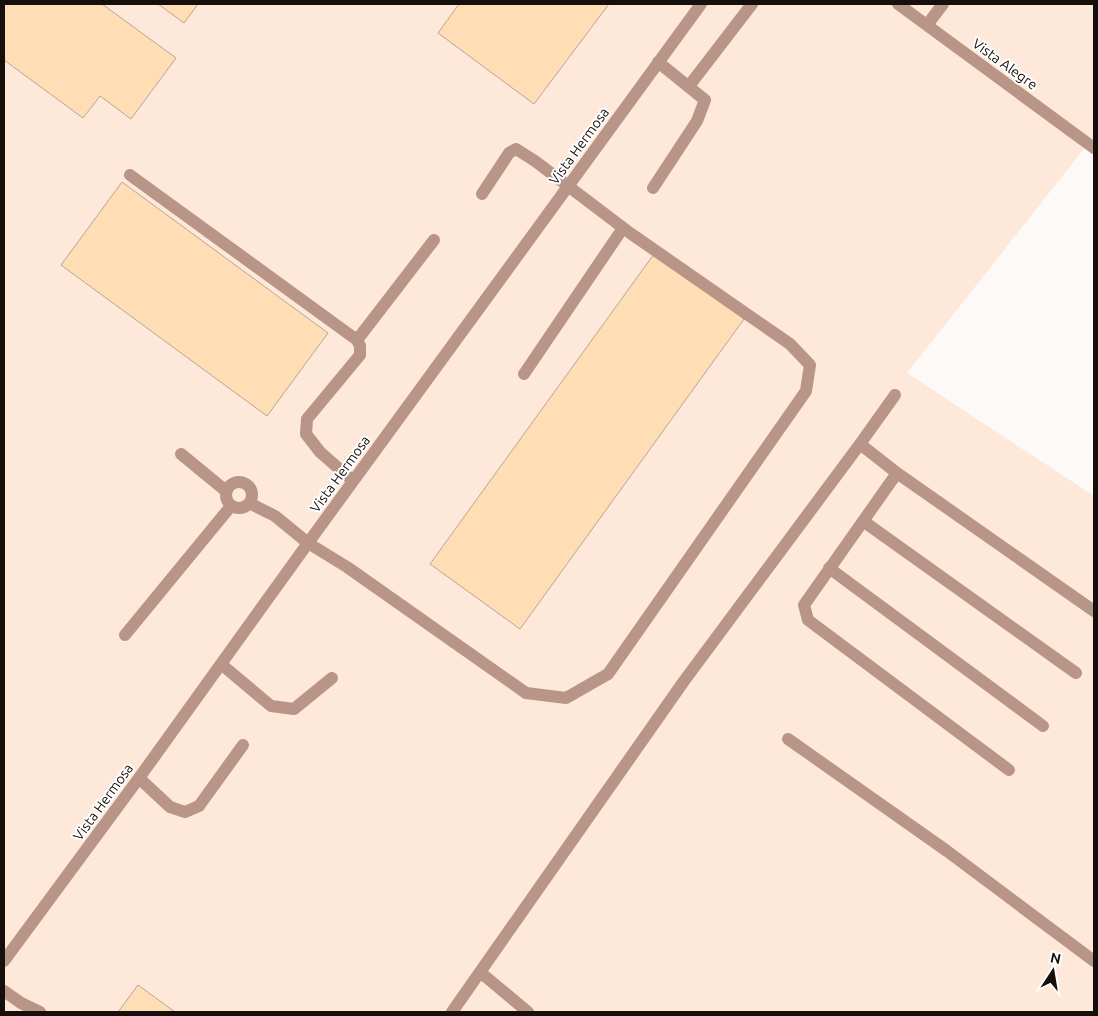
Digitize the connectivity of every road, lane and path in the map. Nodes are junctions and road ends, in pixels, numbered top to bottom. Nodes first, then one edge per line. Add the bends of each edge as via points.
1 (701, 4) edge
2 (752, 4) edge
3 (898, 4) edge
4 (943, 4) edge
5 (927, 25) junction
6 (658, 62) junction
7 (689, 86) junction
8 (1094, 148) edge
9 (130, 175) dead end
10 (568, 186) junction
11 (653, 188) dead end
12 (482, 194) dead end
13 (623, 228) junction
14 (434, 240) dead end
15 (357, 340) junction
16 (524, 374) dead end
17 (895, 395) dead end
18 (860, 444) junction
19 (181, 454) dead end
20 (897, 474) junction
21 (353, 481) junction
22 (226, 491) junction
23 (249, 503) junction
24 (231, 506) junction
25 (863, 520) junction
26 (308, 543) junction
27 (829, 568) junction
28 (1094, 611) edge
29 (125, 635) dead end
30 (221, 664) junction
31 (1076, 673) dead end
32 (332, 678) dead end
33 (1043, 726) dead end
34 (788, 739) dead end
35 (243, 745) dead end
36 (1009, 770) dead end
37 (139, 778) junction
38 (1094, 961) edge
39 (4, 962) edge
40 (480, 972) junction
41 (4, 991) edge
42 (40, 1012) edge
43 (452, 1012) edge
44 (528, 1012) edge

1 - 6 street, Vista Hermosa
2 - 7 street
3 - 5 street, Vista Alegre
4 - 5 street
5 - 8 street, Vista Alegre
6 - 7 street
6 - 10 street, Vista Hermosa
7 - 11 street via 705,100 703,108
9 - 15 street
10 - 12 street via 516,149 508,153
10 - 13 street
10 - 21 street, Vista Hermosa
13 - 16 street
13 - 26 street via 790,344 810,365 806,391 608,674 566,698 526,693
14 - 15 street
15 - 21 street via 360,355 307,419 306,434 320,452
17 - 18 street
18 - 20 street
18 - 40 street via 684,680
19 - 22 street
20 - 25 street
20 - 28 street
21 - 26 street, Vista Hermosa
22 - 23 street via 231,485 245,484 252,497
22 - 24 street via 226,500
23 - 24 street via 241,509
23 - 26 street via 275,516
24 - 29 street
25 - 27 street
25 - 31 street
26 - 30 street, Vista Hermosa
27 - 33 street
27 - 36 street via 804,605 808,620
30 - 32 street via 271,706 294,710
30 - 37 street, Vista Hermosa
34 - 38 street via 947,851
35 - 37 street via 199,806 185,812 170,807
37 - 39 street, Vista Hermosa
40 - 43 street
40 - 44 street
41 - 42 street

